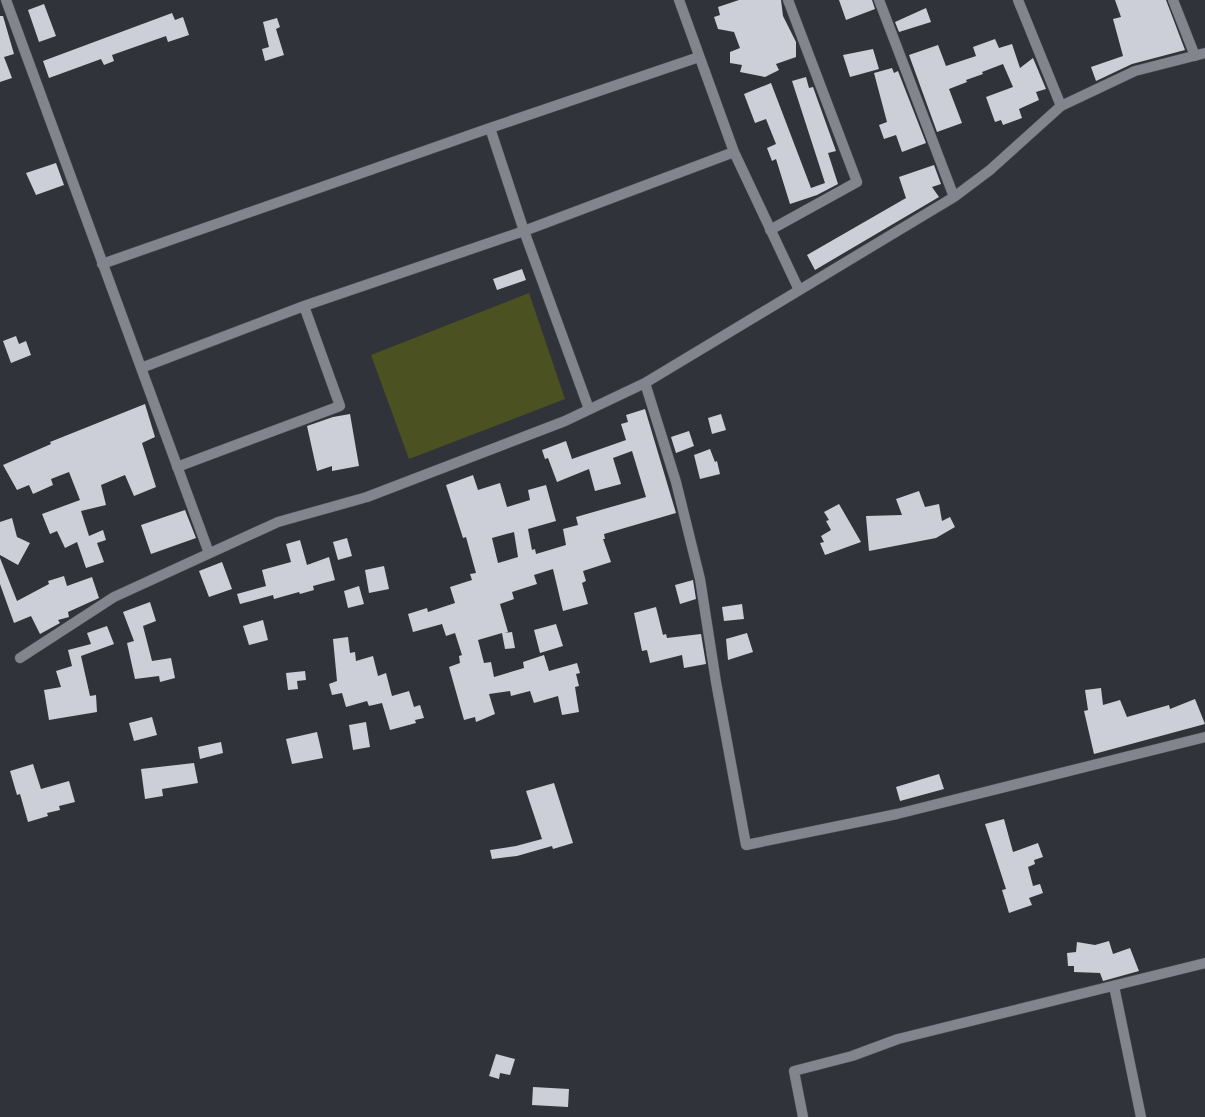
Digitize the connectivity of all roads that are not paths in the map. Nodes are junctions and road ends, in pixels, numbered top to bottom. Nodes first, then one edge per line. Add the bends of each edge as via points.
1 (6, 0) edge
2 (679, 0) edge
3 (788, 0) edge
4 (879, 0) edge
5 (1018, 0) edge
6 (1173, 0) edge
7 (1200, 55) edge
8 (699, 57) junction
9 (1061, 106) junction
10 (490, 128) junction
11 (734, 152) junction
12 (954, 197) junction
13 (770, 230) junction
14 (524, 231) junction
15 (102, 264) junction
16 (799, 290) junction
17 (304, 306) junction
18 (141, 368) junction
19 (645, 383) junction
20 (589, 409) junction
21 (177, 467) junction
22 (209, 553) junction
23 (20, 658) dead end
24 (1205, 737) edge
25 (1205, 963) edge
26 (1114, 986) junction
27 (803, 1117) edge
28 (1141, 1117) edge

1 - 15 street
2 - 8 street
3 - 13 street via 857,182
4 - 12 street
5 - 9 street
6 - 7 street
7 - 9 street via 1135,71
8 - 10 street
8 - 11 street
9 - 12 street
10 - 14 street
10 - 15 street
11 - 13 street
11 - 14 street
12 - 16 street
13 - 16 street
14 - 17 street
14 - 20 street
15 - 18 street
16 - 19 street
17 - 18 street
17 - 21 street via 340,406
18 - 21 street
19 - 20 street
19 - 24 street via 701,579 746,845 897,814
20 - 22 street via 367,497 278,522
21 - 22 street
22 - 23 street via 114,597
25 - 26 street
26 - 27 street via 898,1039 794,1071
26 - 28 street

